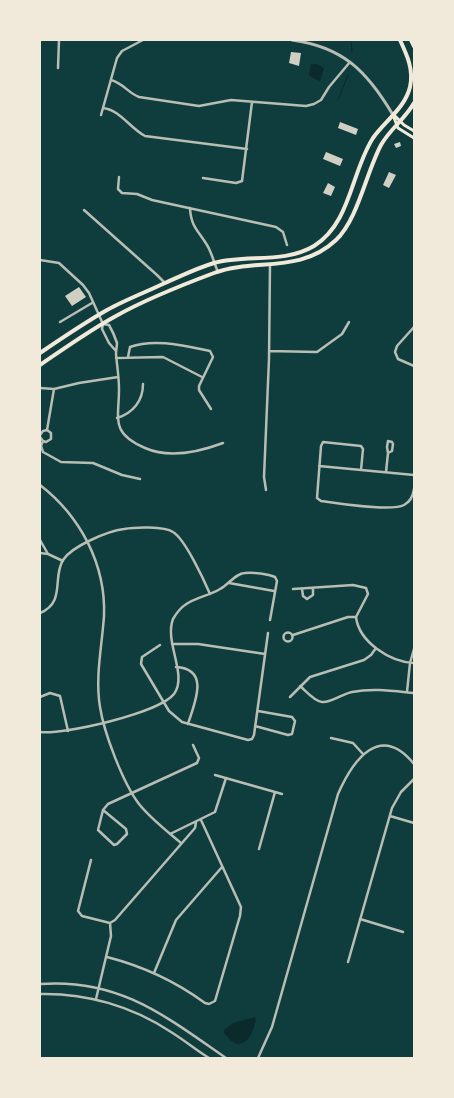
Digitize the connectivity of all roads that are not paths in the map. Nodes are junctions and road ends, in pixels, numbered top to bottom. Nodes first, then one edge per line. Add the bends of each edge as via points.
1 (59, 40) edge
2 (143, 40) edge
3 (292, 40) edge
4 (400, 40) edge
5 (411, 40) edge
6 (414, 46) edge
7 (350, 62) junction
8 (58, 68) dead end
9 (111, 80) junction
10 (252, 102) junction
11 (414, 103) edge
12 (103, 108) junction
13 (101, 114) dead end
14 (393, 115) junction
15 (398, 124) junction
16 (414, 131) edge
17 (414, 138) edge
18 (247, 149) junction
19 (119, 177) dead end
20 (203, 178) dead end
21 (345, 206) junction
22 (190, 208) junction
23 (84, 210) dead end
24 (354, 210) junction
25 (287, 245) dead end
26 (40, 260) edge
27 (214, 263) junction
28 (270, 265) junction
29 (218, 272) junction
30 (165, 283) junction
31 (92, 303) junction
32 (98, 315) junction
33 (60, 322) dead end
34 (349, 322) dead end
35 (103, 324) junction
36 (414, 327) edge
37 (116, 351) junction
38 (269, 351) junction
39 (40, 353) edge
40 (128, 357) junction
41 (116, 358) junction
42 (40, 365) edge
43 (414, 366) edge
44 (118, 377) junction
45 (203, 377) junction
46 (143, 384) dead end
47 (40, 388) edge
48 (54, 390) junction
49 (211, 410) dead end
50 (117, 418) junction
51 (47, 430) junction
52 (40, 435) edge
53 (43, 441) junction
54 (223, 443) dead end
55 (388, 453) dead end
56 (319, 466) junction
57 (361, 470) junction
58 (386, 472) junction
59 (414, 475) edge
60 (140, 479) dead end
61 (40, 485) edge
62 (414, 489) edge
63 (266, 490) dead end
64 (40, 540) edge
65 (88, 543) junction
66 (40, 553) edge
67 (48, 554) junction
68 (63, 561) junction
69 (229, 583) junction
70 (313, 588) junction
71 (293, 589) dead end
72 (302, 589) junction
73 (274, 592) junction
74 (210, 594) junction
75 (40, 613) edge
76 (356, 617) junction
77 (270, 620) dead end
78 (268, 633) dead end
79 (293, 635) dead end
80 (172, 644) junction
81 (160, 645) dead end
82 (376, 648) junction
83 (414, 649) edge
84 (265, 654) junction
85 (412, 663) edge
86 (176, 667) junction
87 (300, 686) junction
88 (407, 692) junction
89 (414, 693) edge
90 (40, 697) edge
91 (290, 697) dead end
92 (164, 702) junction
93 (258, 711) junction
94 (103, 722) junction
95 (188, 724) junction
96 (255, 726) junction
97 (68, 731) junction
98 (40, 732) edge
99 (331, 738) dead end
100 (193, 745) dead end
101 (363, 754) junction
102 (414, 764) edge
103 (215, 775) dead end
104 (226, 778) junction
105 (414, 779) edge
106 (275, 792) junction
107 (132, 793) junction
108 (282, 794) dead end
109 (103, 810) junction
110 (390, 816) junction
111 (201, 820) junction
112 (196, 822) junction
113 (414, 823) edge
114 (170, 834) junction
115 (181, 843) junction
116 (259, 849) dead end
117 (91, 860) dead end
118 (222, 867) junction
119 (360, 919) junction
120 (110, 923) junction
121 (403, 932) dead end
122 (107, 957) junction
123 (348, 962) dead end
124 (154, 973) junction
125 (40, 984) edge
126 (99, 988) junction
127 (40, 994) edge
128 (96, 1000) junction
129 (209, 1058) edge
130 (226, 1058) edge
131 (258, 1058) edge

1 - 8 street
2 - 9 street via 119,55
3 - 7 street via 327,48
4 - 14 main road via 412,77 406,98
5 - 6 main road
7 - 10 street via 314,104
7 - 14 street via 376,88
9 - 10 street via 145,99 199,106 230,100
9 - 12 street
10 - 18 street
11 - 15 main road
12 - 13 street
12 - 18 street via 114,111 145,136
14 - 15 main road
14 - 21 main road via 372,140
15 - 16 main road
15 - 17 main road via 401,131
15 - 24 main road via 376,156
18 - 20 street via 240,183
19 - 22 street via 118,189 122,193
21 - 24 main road
21 - 27 main road via 326,235 307,250 291,255
22 - 25 street via 276,227 283,231
22 - 27 street via 193,227 206,243
23 - 30 street
24 - 28 main road via 343,231 323,250 302,260
26 - 31 street via 59,263 83,285
27 - 29 street
27 - 30 main road
28 - 29 main road
28 - 38 street
29 - 35 main road via 130,309
30 - 32 main road
31 - 32 street
31 - 33 street
32 - 35 street
32 - 39 main road
34 - 38 street via 342,334 317,352
35 - 37 street via 102,330
35 - 37 street via 110,327 117,343
35 - 42 main road
36 - 43 street via 395,352 398,359
37 - 41 street
38 - 63 street
40 - 41 street
40 - 45 street via 162,357
40 - 45 street via 128,349 132,346 150,344 208,351 212,356
41 - 44 street
44 - 48 street via 79,382
44 - 50 street
45 - 49 street via 199,389
46 - 50 street via 142,396 136,406
47 - 48 street
48 - 51 street
50 - 54 street via 124,435 148,450 165,454 200,451
51 - 52 street
51 - 53 street via 52,438 48,442
52 - 53 street
53 - 60 street via 42,452 55,459 66,463 93,463 122,476
55 - 58 street
56 - 57 street
56 - 57 street via 323,442 359,445 363,449
56 - 62 street via 316,496 321,501 375,507 401,506 409,501
57 - 58 street
58 - 59 street
61 - 65 street via 67,510
64 - 67 street
65 - 68 street via 75,549
65 - 74 street via 124,529 173,532 181,540
65 - 94 street via 100,575 103,600 99,691
66 - 67 street
67 - 68 street
68 - 75 street via 56,598
69 - 73 street
69 - 73 street via 243,573 273,576 277,581
69 - 74 street
70 - 72 street
70 - 72 street via 313,596 307,599
70 - 76 street via 353,585 366,588 368,594
71 - 72 street
73 - 77 street
74 - 80 street via 185,605 176,614 172,625
76 - 79 street
76 - 82 street via 365,636
78 - 84 street
80 - 84 street via 198,644
80 - 86 street
81 - 92 street via 143,656 140,662
82 - 85 street
82 - 87 street via 364,660 316,674
83 - 85 street
84 - 93 street
85 - 88 street
86 - 92 street via 178,686
86 - 95 street via 192,672 198,682
87 - 88 street via 324,702 365,690
87 - 91 street
88 - 89 street
90 - 97 street via 60,696
92 - 94 street via 142,712
92 - 95 street via 173,716
93 - 96 street
93 - 96 street via 292,717 295,721 292,734 288,735
94 - 97 street
94 - 107 street
95 - 96 street via 248,740 252,739
97 - 98 street
99 - 101 street via 353,743
100 - 107 street via 199,758 197,763
101 - 102 street via 376,747 388,746 403,753
101 - 131 street via 338,794 272,1028
103 - 104 street
104 - 106 street
104 - 111 street via 217,810
105 - 110 street via 397,799
106 - 108 street
106 - 116 street
107 - 109 street via 108,804
107 - 114 street via 145,811
109 - 109 street via 127,832 118,844 98,830
110 - 113 street
110 - 119 street
111 - 112 street
111 - 118 street
112 - 114 street
112 - 115 street via 195,828
114 - 115 street
115 - 120 street
117 - 120 street via 78,911 81,916
118 - 124 street via 175,921
118 - 124 street via 241,911 215,1001 205,1003
119 - 121 street
119 - 123 street
120 - 122 street
122 - 124 street
122 - 126 street
125 - 126 street via 71,983
126 - 128 street
126 - 130 street via 146,1005
127 - 128 street
128 - 129 street via 127,1009 162,1026

